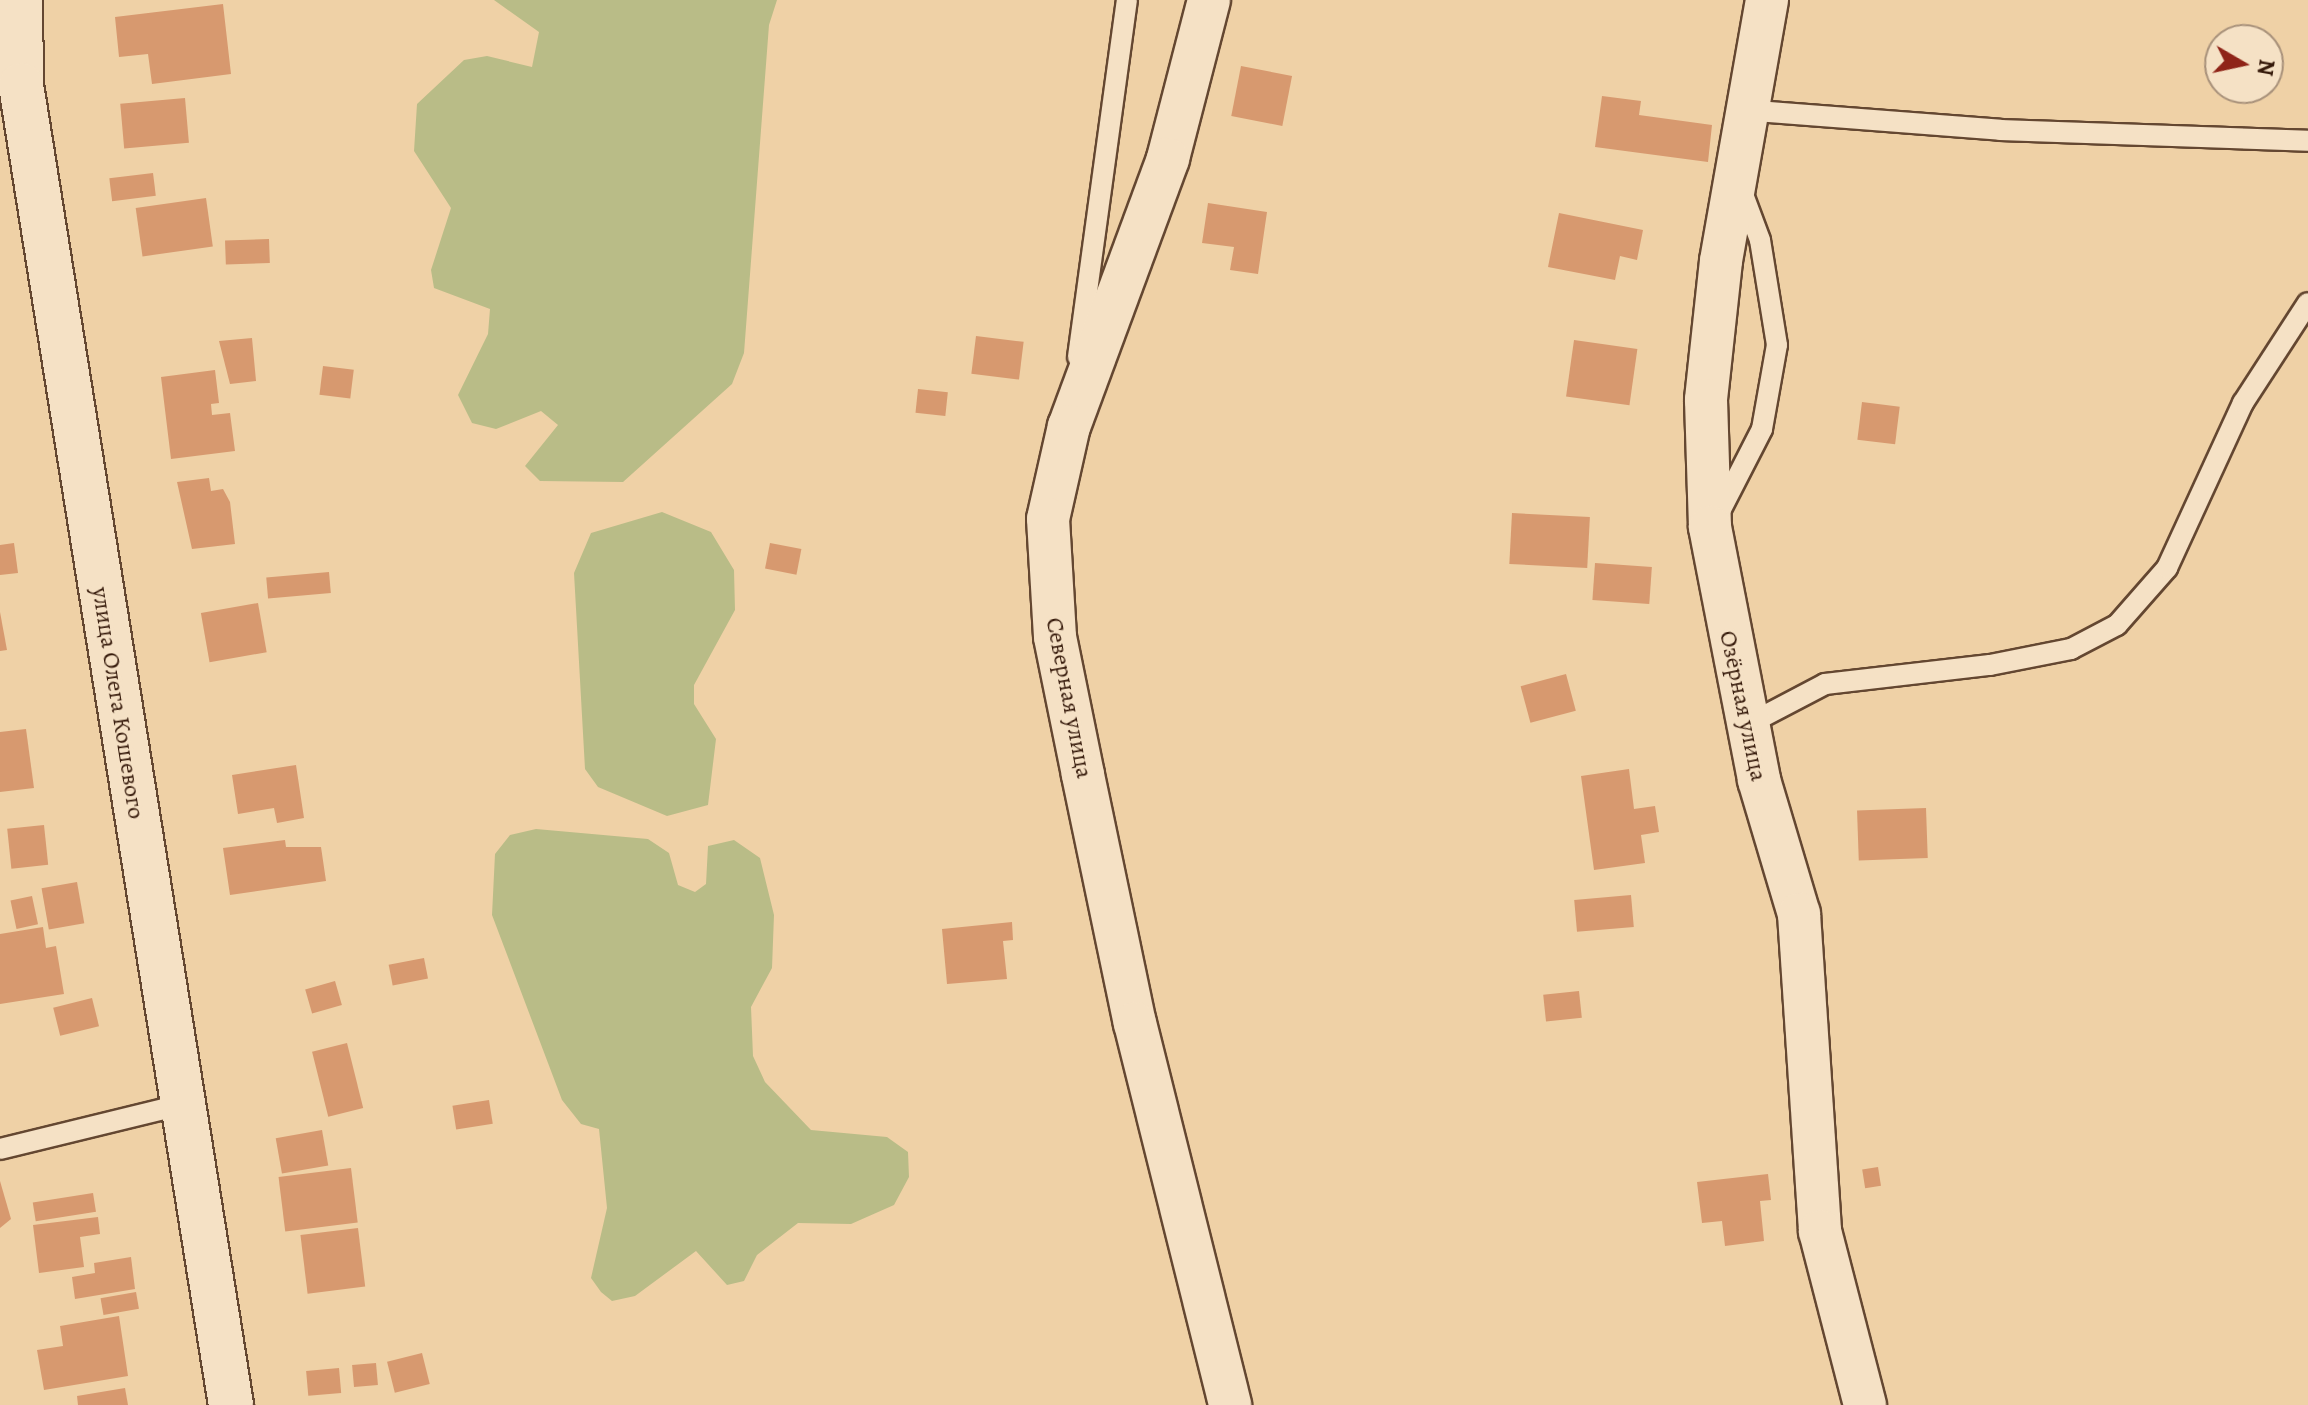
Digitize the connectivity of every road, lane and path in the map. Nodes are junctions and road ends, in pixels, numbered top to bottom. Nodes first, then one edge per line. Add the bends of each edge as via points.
1 (20, 0) edge
2 (1127, 0) edge
3 (1209, 0) edge
4 (1767, 0) edge
5 (1743, 110) junction
6 (2308, 141) edge
7 (1734, 171) junction
8 (2308, 303) edge
9 (1069, 426) junction
10 (1710, 527) junction
11 (1747, 725) junction
12 (181, 1105) junction
13 (0, 1149) edge
14 (231, 1405) edge
15 (1230, 1405) edge
16 (1865, 1405) edge

1 - 12 street, улица Олега Кошевого via 21,85
2 - 9 lane
3 - 9 street, Северная улица via 1168,159
4 - 5 street, Озёрная улица
5 - 6 lane via 2000,130
5 - 7 street, Озёрная улица
7 - 10 street, Озёрная улица via 1706,400
7 - 10 lane via 1760,240 1777,345 1754,451
8 - 11 lane via 2243,403 2167,568 2117,625 2071,649 2003,663 1825,684
9 - 15 street, Северная улица via 1048,519 1055,637 1135,1023
10 - 11 street, Озёрная улица
11 - 16 street, Озёрная улица via 1804,942 1820,1231
12 - 13 lane
12 - 14 street, улица Олега Кошевого

